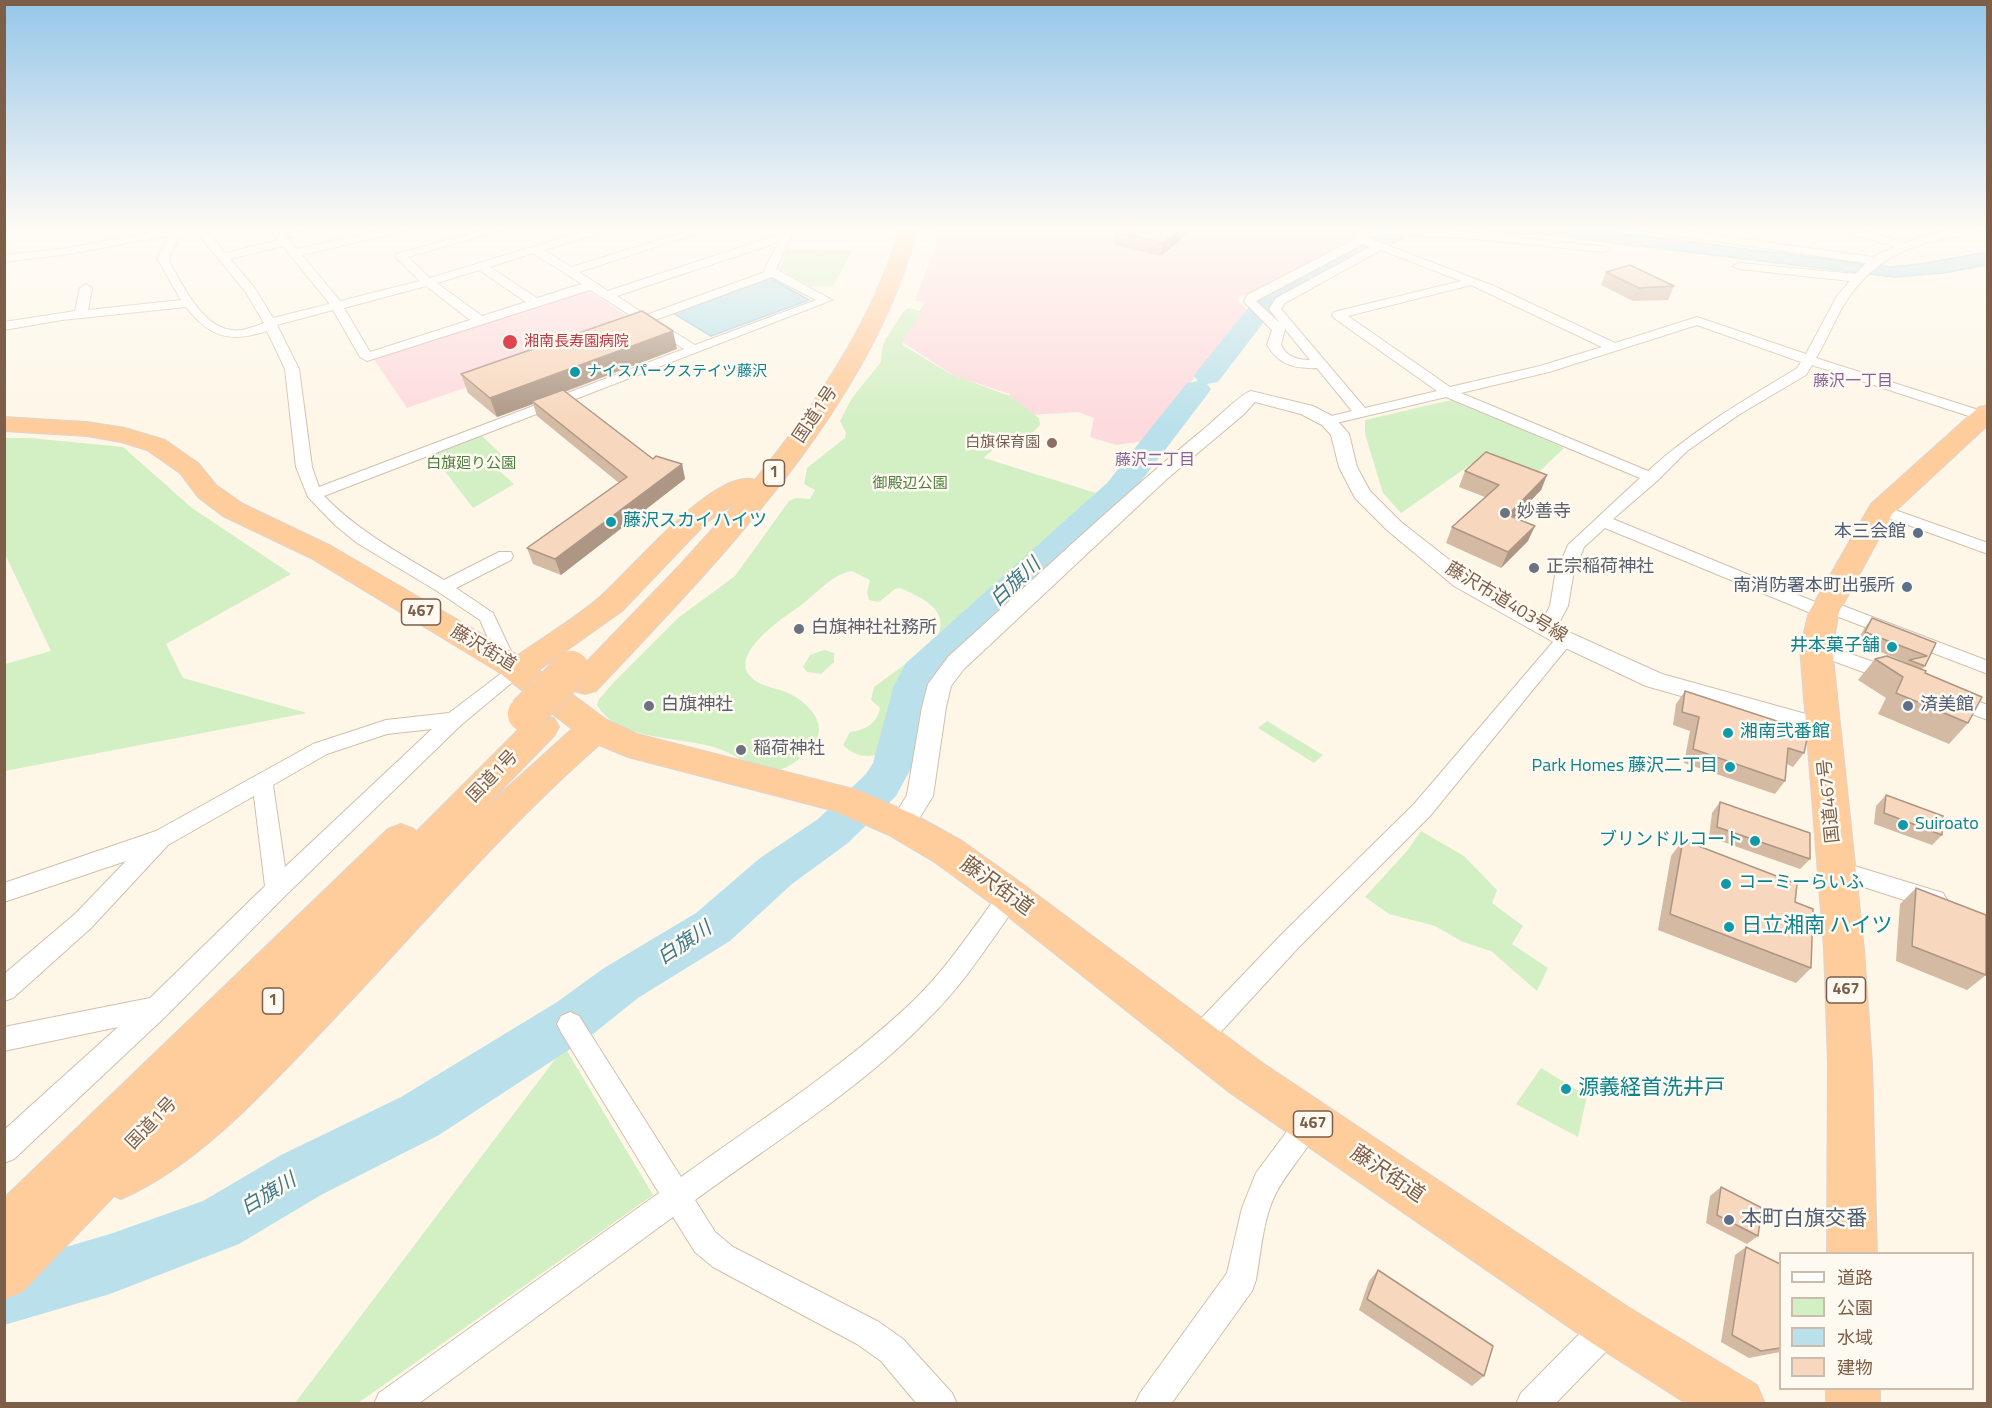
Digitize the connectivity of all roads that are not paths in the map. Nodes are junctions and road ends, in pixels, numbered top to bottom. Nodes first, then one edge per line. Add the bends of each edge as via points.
1 (85, 293) edge
2 (183, 293) edge
3 (252, 293) edge
4 (325, 293) edge
5 (387, 293) edge
6 (442, 293) edge
7 (521, 293) edge
8 (568, 293) edge
9 (604, 293) edge
10 (614, 293) edge
11 (719, 293) edge
12 (812, 293) edge
13 (870, 293) edge
14 (886, 293) edge
15 (1259, 293) edge
16 (1295, 293) edge
17 (1428, 293) edge
18 (1497, 293) edge
19 (1846, 293) edge
20 (607, 295) junction
21 (190, 303) junction
22 (536, 303) junction
23 (335, 306) junction
24 (81, 314) junction
25 (646, 319) junction
26 (480, 321) junction
27 (271, 324) junction
28 (4, 326) edge
29 (1613, 347) junction
30 (694, 350) junction
31 (1809, 360) junction
32 (1319, 364) junction
33 (1449, 393) junction
34 (1362, 414) junction
35 (1985, 414) edge
36 (1328, 421) junction
37 (4, 424) edge
38 (1652, 478) junction
39 (746, 484) junction
40 (314, 494) junction
41 (1881, 510) junction
42 (1603, 520) junction
43 (1988, 549) edge
44 (505, 556) dead end
45 (443, 586) junction
46 (1826, 609) junction
47 (1556, 634) junction
48 (1816, 648) junction
49 (513, 666) junction
50 (1988, 668) edge
51 (578, 676) junction
52 (1913, 684) edge
53 (1933, 692) edge
54 (1988, 713) edge
55 (454, 720) junction
56 (534, 720) junction
57 (1822, 727) junction
58 (595, 729) junction
59 (262, 780) junction
60 (872, 812) junction
61 (164, 837) junction
62 (1838, 870) junction
63 (277, 889) junction
64 (4, 893) edge
65 (1010, 896) junction
66 (1952, 907) edge
67 (4, 990) edge
68 (157, 1008) junction
69 (570, 1024) dead end
70 (4, 1039) edge
71 (1198, 1039) junction
72 (1308, 1121) junction
73 (4, 1149) edge
74 (677, 1196) junction
75 (63, 1214) junction
76 (4, 1233) edge
77 (1852, 1252) edge
78 (4, 1274) edge
79 (1610, 1325) junction
80 (390, 1404) edge
81 (941, 1404) edge
82 (1151, 1404) edge
83 (1532, 1404) edge
84 (1738, 1404) edge

1 - 24 street
2 - 21 street
3 - 27 street
4 - 23 street
5 - 23 street
6 - 26 street
7 - 22 street
8 - 22 street
9 - 20 street
10 - 20 street
11 - 25 street
12 - 30 street via 826,300
13 - 39 highway, 国道1号 / 1 via 845,341 793,422
14 - 51 highway, 国道1号 / 1 via 855,354 809,427 732,525
15 - 32 street via 1250,302 1279,329 1274,345 1280,355 1292,363
16 - 32 street via 1280,301 1275,309
17 - 33 street via 1338,315
18 - 29 street
19 - 31 street
20 - 25 street
21 - 24 street
21 - 27 street via 198,315 228,334
22 - 26 street
23 - 26 street via 368,357
23 - 27 street
24 - 28 street
25 - 30 street
27 - 40 street via 292,369 304,468
29 - 31 street via 1701,317
29 - 33 street
30 - 40 street
31 - 35 street
31 - 38 street via 1793,377 1682,448
32 - 34 street
33 - 34 street
33 - 38 street
34 - 36 street
35 - 41 highway, 国道467号 / 467
36 - 47 street, 藤沢市道403号線 via 1340,434 1348,467 1362,494 1394,526 1456,578
36 - 60 street via 1307,410 1251,396 956,663 940,684 920,796
37 - 49 highway, 藤沢街道 / 467 via 87,429 156,445 189,468 207,491 233,510 321,552
38 - 42 street
39 - 49 highway via 697,516 611,604
39 - 51 highway, 国道1号 / 1
40 - 45 street via 363,538
41 - 43 street
41 - 46 highway, 国道467号 / 467
42 - 46 street
42 - 47 street via 1570,555
44 - 45 street
45 - 49 street via 487,617
46 - 48 highway, 国道467号 / 467
46 - 50 street
47 - 57 street, 藤沢市道403号線 via 1654,680
47 - 71 street via 1422,810
48 - 52 street
48 - 57 highway, 国道467号 / 467
49 - 55 street
49 - 58 highway, 藤沢街道 / 467
51 - 56 highway, 国道1号 / 1
53 - 54 street
55 - 59 street via 386,727 320,749
55 - 63 street
56 - 75 highway, 国道1号 / 1
56 - 76 highway, 国道1号 / 1
57 - 62 highway, 国道467号 / 467
58 - 60 highway, 藤沢街道 / 467 via 628,744
58 - 75 highway via 475,841 236,1089 158,1150
59 - 61 street
59 - 63 street
60 - 65 highway, 藤沢街道 / 467 via 949,852
61 - 64 street
61 - 67 street via 83,921
62 - 66 street
62 - 77 highway, 国道467号 / 467 via 1850,1063
63 - 68 street
65 - 71 highway, 藤沢街道 / 467
65 - 74 street via 953,975 920,1011 859,1065
68 - 70 street
68 - 73 street
69 - 74 street
71 - 72 highway, 藤沢街道 / 467
72 - 79 highway, 藤沢街道 / 467
72 - 82 street via 1266,1183 1256,1208 1240,1280
74 - 80 street
74 - 81 street via 705,1242 723,1257 868,1333 892,1350
75 - 78 highway, 国道1号 / 1
79 - 83 street
79 - 84 highway, 藤沢街道 / 467

